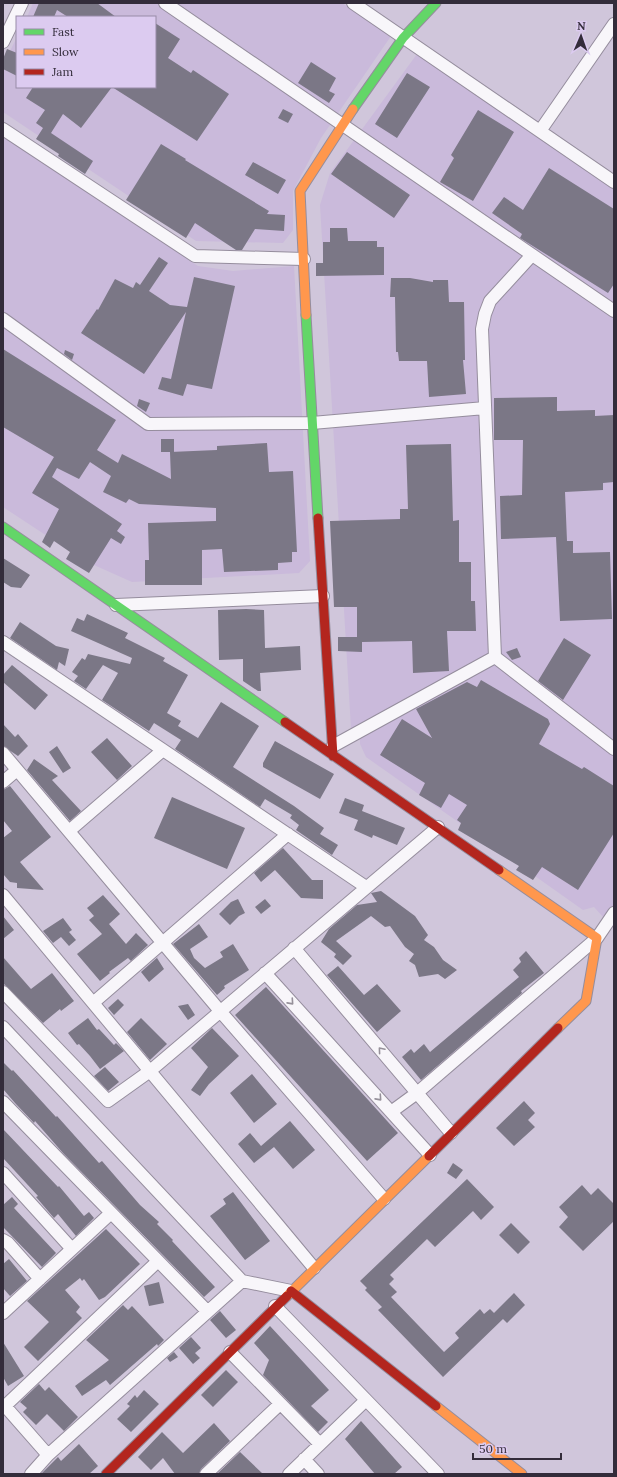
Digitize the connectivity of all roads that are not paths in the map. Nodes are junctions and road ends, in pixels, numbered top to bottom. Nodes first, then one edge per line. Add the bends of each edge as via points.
1 (22, 3) edge
2 (165, 3) edge
3 (353, 3) edge
4 (436, 3) edge
5 (614, 24) edge
6 (403, 38) junction
7 (3, 42) edge
8 (342, 124) junction
9 (3, 129) edge
10 (540, 132) junction
11 (614, 182) edge
12 (532, 255) junction
13 (304, 259) junction
14 (614, 311) edge
15 (3, 319) edge
16 (484, 408) junction
17 (312, 423) junction
18 (3, 527) edge
19 (323, 596) junction
20 (116, 605) junction
21 (3, 642) edge
22 (495, 657) junction
23 (614, 749) edge
24 (163, 750) junction
25 (333, 751) junction
26 (3, 753) edge
27 (17, 770) junction
28 (3, 782) edge
29 (438, 827) junction
30 (69, 831) junction
31 (288, 834) junction
32 (366, 887) junction
33 (3, 895) edge
34 (614, 913) edge
35 (598, 938) junction
36 (162, 942) junction
37 (294, 948) junction
38 (265, 973) junction
39 (3, 992) edge
40 (93, 1003) junction
41 (220, 1011) junction
42 (3, 1027) edge
43 (150, 1071) junction
44 (417, 1093) junction
45 (3, 1102) edge
46 (391, 1112) junction
47 (451, 1134) junction
48 (430, 1155) junction
49 (3, 1173) edge
50 (384, 1199) junction
51 (111, 1212) junction
52 (3, 1240) edge
53 (72, 1249) junction
54 (158, 1261) junction
55 (314, 1268) junction
56 (40, 1279) junction
57 (242, 1281) junction
58 (291, 1291) junction
59 (276, 1306) junction
60 (207, 1311) junction
61 (3, 1313) edge
62 (230, 1352) junction
63 (366, 1400) junction
64 (280, 1404) junction
65 (4, 1406) edge
66 (320, 1444) junction
67 (48, 1455) junction
68 (304, 1459) junction
69 (37, 1472) edge
70 (106, 1474) edge
71 (206, 1474) edge
72 (289, 1474) edge
73 (318, 1474) edge
74 (438, 1474) edge
75 (522, 1474) edge

1 - 7 street
2 - 8 street
3 - 6 street
4 - 6 street
5 - 10 street
6 - 8 street
6 - 10 street
8 - 12 street
8 - 13 street via 300,191
9 - 13 street via 195,256
10 - 11 street
12 - 14 street
12 - 16 street via 490,301 485,314 482,329
13 - 17 street
15 - 17 street via 148,424
16 - 17 street
16 - 22 street
17 - 19 street
18 - 20 street
19 - 20 street
19 - 25 street
20 - 25 street
21 - 24 street
22 - 23 street
22 - 25 street
24 - 30 street
24 - 31 street
25 - 29 street
26 - 27 street
27 - 28 street
27 - 30 street
29 - 32 street
29 - 35 street
30 - 36 street
31 - 32 street
31 - 36 street
32 - 37 street
33 - 40 street
34 - 35 street
35 - 44 street
35 - 47 street via 586,1001
36 - 40 street
36 - 41 street
37 - 38 street
44 -> 37 street
38 - 41 street
38 -> 46 street
39 - 43 street via 108,1101
40 - 43 street
41 - 43 street
41 - 50 street
42 - 57 street
43 - 55 street
44 - 46 street
44 - 47 street
45 - 51 street
46 - 48 street
47 - 48 street
48 - 50 street
49 - 53 street
50 - 55 street
51 - 53 street
51 - 54 street
52 - 56 street via 8,1242
53 - 56 street
54 - 60 street
54 - 65 street
55 - 58 street
56 - 61 street
57 - 58 street
57 - 60 street
58 - 59 street
58 - 75 street
59 - 62 street
59 - 63 street
60 - 67 street
62 - 64 street
62 - 70 street
63 - 66 street
63 - 74 street
64 - 66 street
64 - 71 street
65 - 67 street
66 - 68 street
67 - 69 street
68 - 72 street
68 - 73 street

